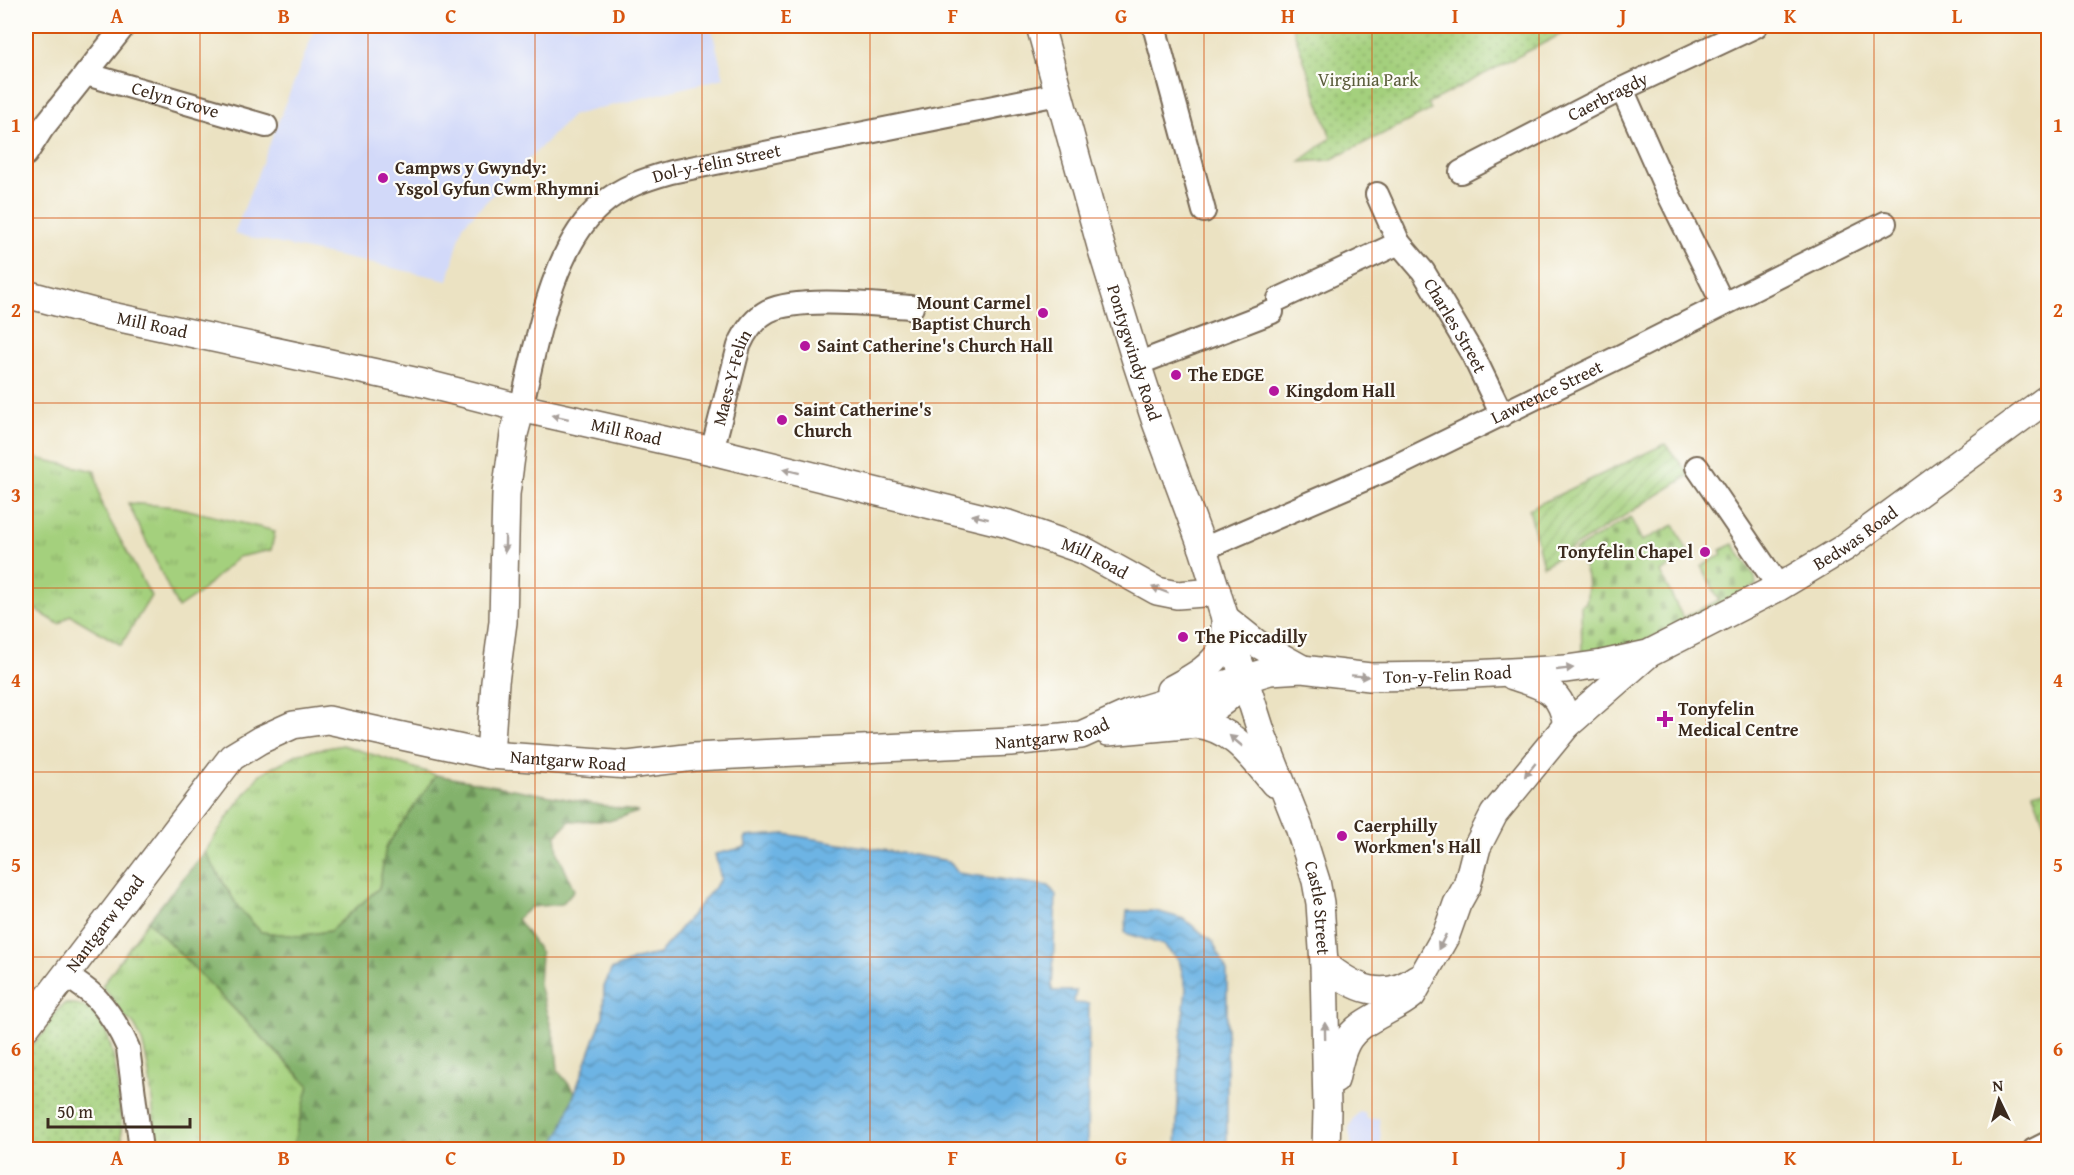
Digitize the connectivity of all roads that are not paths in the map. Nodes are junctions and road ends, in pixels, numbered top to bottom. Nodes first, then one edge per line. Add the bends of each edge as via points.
1 (124, 26) edge
2 (1040, 26) edge
3 (1154, 26) edge
4 (1756, 26) edge
5 (86, 74) junction
6 (1622, 89) junction
7 (1058, 94) junction
8 (266, 126) dead end
9 (26, 154) edge
10 (1461, 172) dead end
11 (1377, 194) dead end
12 (1204, 211) dead end
13 (1885, 223) dead end
14 (1399, 243) junction
15 (26, 294) edge
16 (1723, 304) junction
17 (912, 307) dead end
18 (1137, 364) junction
19 (2049, 398) edge
20 (521, 408) junction
21 (1502, 415) junction
22 (712, 451) junction
23 (1697, 467) dead end
24 (1203, 549) junction
25 (1779, 587) junction
26 (1217, 592) junction
27 (1225, 618) junction
28 (1648, 654) junction
29 (1302, 669) junction
30 (1506, 673) junction
31 (1245, 677) junction
32 (1130, 713) junction
33 (1567, 725) junction
34 (1157, 727) junction
35 (1081, 735) junction
36 (490, 755) junction
37 (1288, 800) junction
38 (1324, 964) junction
39 (1425, 973) junction
40 (66, 975) junction
41 (26, 1027) edge
42 (1327, 1110) junction
43 (2049, 1143) edge
44 (141, 1149) edge
45 (1326, 1149) edge
46 (2034, 1149) edge

1 - 5 street
2 - 7 main road, Pontygwindy Road
3 - 12 street
4 - 6 street, Caerbragdy
5 - 8 street, Celyn Grove
5 - 9 street
6 - 10 street, Caerbragdy
6 - 16 street
7 - 18 main road, Pontygwindy Road
7 - 20 street, Dol-y-felin Street via 671,172 620,191 583,224 566,253 545,313
11 - 14 street, Charles Street
13 - 16 street, Lawrence Street
14 - 18 street via 1276,305
14 - 21 street, Charles Street via 1423,271
15 - 20 main road, Mill Road
16 - 21 street, Lawrence Street
17 - 22 street, Maes-Y-Felin via 818,303 767,311 745,332 739,345
18 - 24 main road, Pontygwindy Road
19 - 25 main road, Bedwas Road via 1844,548
22 -> 20 main road, Mill Road
20 -> 36 main road via 506,494 503,622
21 - 24 street, Lawrence Street via 1400,464
26 -> 22 main road, Mill Road via 1177,596 1158,591 1083,550 1008,524
23 - 25 street
24 - 26 main road, Pontygwindy Road
25 - 28 main road, Bedwas Road
26 - 27 main road, Pontygwindy Road
27 - 29 main road via 1256,643
27 - 31 main road, Pontygwindy Road
27 - 32 main road via 1224,642 1214,659 1190,679
30 -> 28 main road, Ton-y-Felin Road via 1566,669
28 - 33 main road
29 -> 30 main road, Ton-y-Felin Road via 1370,677
29 - 31 main road, Ton-y-Felin Road
30 - 33 main road via 1542,685 1558,697
31 - 32 main road, Nantgarw Road
31 - 34 main road via 1221,705
31 - 37 main road, Castle Street
32 - 35 main road, Nantgarw Road
33 -> 39 main road via 1502,804 1485,831 1467,886
34 - 35 main road
37 -> 34 main road via 1241,744 1219,729 1196,724
35 - 36 main road, Nantgarw Road via 694,757 628,765
36 - 40 main road, Nantgarw Road via 328,720 294,725 260,740 232,757
37 - 38 main road, Castle Street via 1316,881
38 - 39 main road via 1357,987 1381,991 1407,986
42 -> 38 main road, Castle Street
39 - 42 main road via 1404,1002 1364,1024 1351,1036 1339,1063
40 - 41 main road, Nantgarw Road
40 - 44 street via 96,997 126,1042
42 - 45 main road, Castle Street
43 - 46 street

